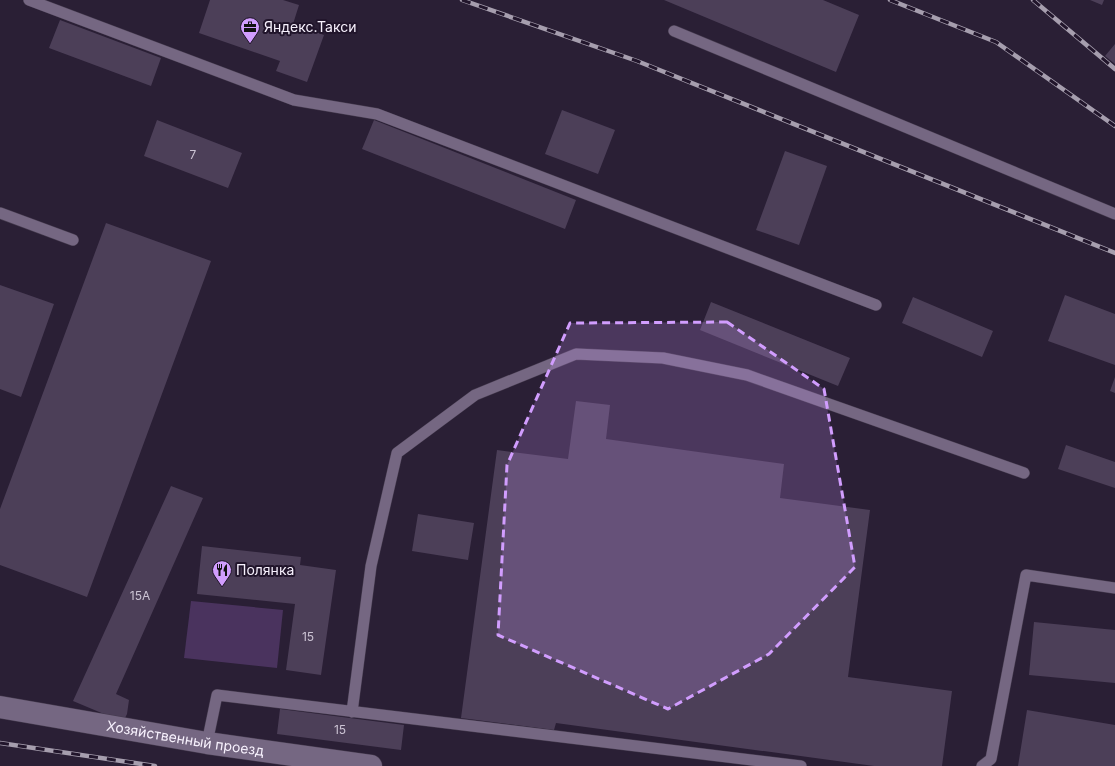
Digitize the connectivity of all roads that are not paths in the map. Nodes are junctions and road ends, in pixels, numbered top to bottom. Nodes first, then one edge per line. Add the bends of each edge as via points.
1 (29, 0) edge
2 (674, 31) dead end
3 (0, 213) edge
4 (1115, 214) edge
5 (73, 240) dead end
6 (876, 305) dead end
7 (1024, 473) dead end
8 (1115, 588) edge
9 (0, 707) edge
10 (352, 712) junction
11 (206, 742) junction
12 (371, 766) edge
13 (801, 766) edge
14 (982, 766) edge

1 - 6 lane via 294,100 377,114
2 - 4 lane
3 - 5 lane
7 - 10 lane via 747,375 663,358 576,354 475,395 397,453 371,566
8 - 14 lane via 1026,575 991,759
9 - 11 street, Хозяйственный проезд
10 - 11 lane via 216,695
10 - 13 lane
11 - 12 street, Хозяйственный проезд

